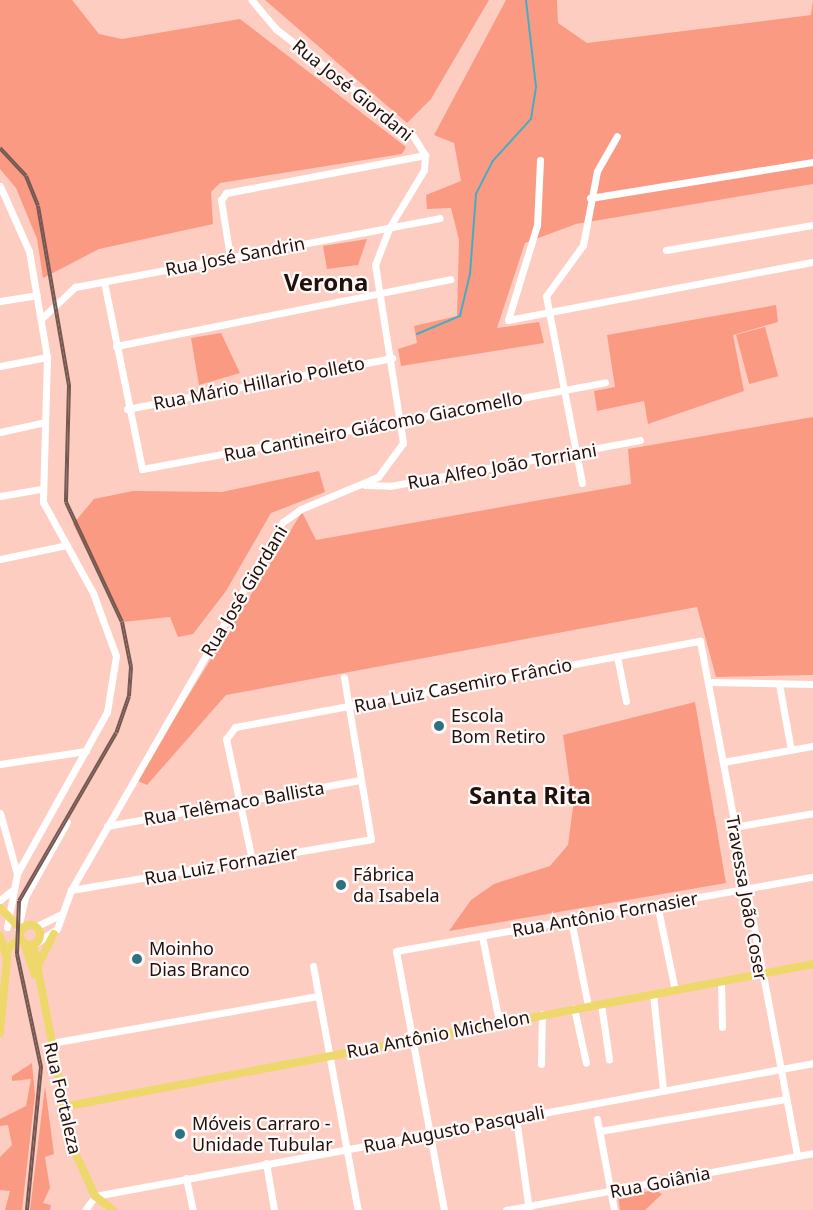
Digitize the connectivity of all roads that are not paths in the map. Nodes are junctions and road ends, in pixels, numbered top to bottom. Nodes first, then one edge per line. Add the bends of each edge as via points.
1 (252, 0) edge
2 (617, 136) dead end
3 (425, 155) junction
4 (540, 160) dead end
5 (813, 162) edge
6 (0, 186) edge
7 (590, 198) junction
8 (440, 218) dead end
9 (813, 225) edge
10 (389, 228) junction
11 (666, 250) dead end
12 (230, 257) junction
13 (813, 262) edge
14 (450, 279) dead end
15 (104, 282) junction
16 (377, 293) junction
17 (37, 295) junction
18 (0, 301) edge
19 (548, 315) junction
20 (41, 319) junction
21 (116, 346) junction
22 (47, 357) junction
23 (392, 358) junction
24 (0, 366) edge
25 (605, 382) dead end
26 (564, 390) junction
27 (128, 409) junction
28 (403, 420) junction
29 (45, 422) junction
30 (0, 432) edge
31 (640, 440) dead end
32 (576, 453) junction
33 (582, 483) dead end
34 (365, 485) junction
35 (41, 489) junction
36 (0, 496) edge
37 (68, 545) junction
38 (0, 559) edge
39 (700, 641) joint
40 (617, 656) junction
41 (344, 677) dead end
42 (709, 682) junction
43 (779, 684) junction
44 (813, 684) edge
45 (626, 701) dead end
46 (349, 706) junction
47 (813, 746) edge
48 (791, 750) junction
49 (86, 751) junction
50 (723, 762) junction
51 (0, 764) edge
52 (360, 780) junction
53 (240, 804) junction
54 (0, 813) edge
55 (813, 813) edge
56 (67, 822) dead end
57 (107, 826) junction
58 (734, 826) junction
59 (252, 860) junction
60 (17, 874) junction
61 (813, 877) edge
62 (744, 889) junction
63 (71, 890) junction
64 (11, 891) junction
65 (0, 900) edge
66 (657, 904) junction
67 (0, 908) edge
68 (61, 913) junction
69 (571, 920) junction
70 (5, 922) edge
71 (36, 927) junction
72 (54, 934) junction
73 (0, 936) edge
74 (482, 936) junction
75 (25, 937) junction
76 (7, 958) junction
77 (813, 964) edge
78 (313, 966) dead end
79 (4, 969) edge
80 (36, 971) junction
81 (761, 974) junction
82 (721, 982) junction
83 (675, 990) junction
84 (653, 994) junction
85 (318, 996) junction
86 (601, 1004) junction
87 (588, 1006) junction
88 (574, 1008) junction
89 (542, 1014) junction
90 (499, 1022) junction
91 (722, 1027) dead end
92 (0, 1033) edge
93 (412, 1040) junction
94 (51, 1043) junction
95 (329, 1055) junction
96 (609, 1059) dead end
97 (586, 1063) dead end
98 (813, 1063) edge
99 (541, 1064) dead end
100 (781, 1068) junction
101 (663, 1089) junction
102 (786, 1100) junction
103 (63, 1107) junction
104 (516, 1118) junction
105 (597, 1119) dead end
106 (600, 1131) junction
107 (430, 1134) junction
108 (348, 1149) junction
109 (813, 1153) edge
110 (797, 1155) junction
111 (266, 1163) junction
112 (186, 1178) junction
113 (610, 1191) junction
114 (95, 1196) junction
115 (528, 1208) edge
116 (85, 1210) edge
117 (113, 1210) edge
118 (193, 1210) edge
119 (274, 1210) edge
120 (358, 1210) edge
121 (444, 1210) edge
122 (506, 1210) edge
123 (614, 1210) edge

1 - 3 street, Rua José Giordani via 276,29 413,136
2 - 7 street via 597,171
3 - 10 street, Rua José Giordani via 424,170
3 - 12 street via 226,193 221,200
4 - 19 street via 537,225 508,320
5 - 7 street
6 - 17 street via 29,251
7 - 19 street via 583,245 549,288
8 - 10 street, Rua José Sandrin
9 - 11 street
10 - 12 street, Rua José Sandrin
10 - 16 street, Rua José Giordani via 375,266
12 - 15 street, Rua José Sandrin
13 - 19 street
14 - 16 street
15 - 20 street, Rua José Sandrin via 72,289
15 - 21 street
16 - 21 street
16 - 23 street, Rua José Giordani
17 - 18 street
17 - 20 street
19 - 26 street
20 - 22 street
21 - 27 street
22 - 24 street
22 - 29 street
23 - 27 street, Rua Mário Hillario Polleto
23 - 28 street, Rua José Giordani
25 - 26 street, Rua Cantineiro Giácomo Giacomello
26 - 28 street, Rua Cantineiro Giácomo Giacomello
26 - 32 street
27 - 28 street, Rua Cantineiro Giácomo Giacomello via 142,469
28 - 34 street, Rua José Giordani via 398,456
29 - 30 street
29 - 35 street
31 - 32 street, Rua Alfeo João Torriani
32 - 33 street
32 - 34 street, Rua Alfeo João Torriani via 390,486
34 - 57 street, Rua José Giordani via 301,509 283,522
35 - 36 street
35 - 37 street via 49,519
37 - 38 street
37 - 49 street via 108,625 116,656 112,700
39 - 40 street, Rua Luiz Casemiro Frâncio
39 - 42 street, Travessa João Coser
40 - 45 street
40 - 46 street, Rua Luiz Casemiro Frâncio
41 - 46 street
42 - 43 street
42 - 50 street, Travessa João Coser
43 - 44 street
43 - 48 street
46 - 52 street
46 - 53 street, Rua Luiz Casemiro Frâncio via 228,733
47 - 48 street
48 - 50 street
49 - 51 street
49 - 60 street
50 - 58 street, Travessa João Coser
52 - 53 street, Rua Telêmaco Ballista
52 - 59 street, Rua Luiz Fornazier via 371,839
53 - 57 street, Rua Telêmaco Ballista
53 - 59 street
54 - 60 street
55 - 58 street
56 - 75 street via 25,897
57 - 63 street, Rua José Giordani
58 - 62 street, Travessa João Coser
59 - 63 street, Rua Luiz Fornazier
60 - 64 street
61 - 62 street, Rua Antônio Fornasier
62 - 66 street, Rua Antônio Fornasier
62 - 81 street, Travessa João Coser
63 - 68 street, Rua José Giordani
64 - 65 street
64 - 70 street
66 - 69 street, Rua Antônio Fornasier
66 - 83 street
67 - 70 main road
68 - 71 street
68 - 72 street, Rua José Giordani
69 - 74 street, Rua Antônio Fornasier
69 - 87 street
70 - 75 main road
71 - 75 main road
71 - 75 main road
72 - 75 street
72 - 80 main road
73 - 76 main road
74 - 90 street
74 - 93 street, Rua Antônio Fornasier via 396,951
75 - 76 main road via 12,942
75 - 80 main road, Rua Fortaleza
76 - 79 main road
77 - 81 main road, Rua Antônio Michelon
78 - 85 street
79 - 92 main road
80 - 94 main road, Rua Fortaleza
81 - 82 main road, Rua Antônio Michelon
81 - 100 street, Travessa João Coser
82 - 83 main road, Rua Antônio Michelon
82 - 91 street
83 - 84 main road, Rua Antônio Michelon
84 - 86 main road, Rua Antônio Michelon
84 - 101 street
85 - 94 street
85 - 95 street
86 - 87 main road, Rua Antônio Michelon
86 - 96 street
87 - 88 main road, Rua Antônio Michelon
88 - 89 main road, Rua Antônio Michelon
88 - 97 street
89 - 90 main road, Rua Antônio Michelon
89 - 99 street
90 - 93 main road, Rua Antônio Michelon
93 - 95 main road, Rua Antônio Michelon
93 - 107 street
94 - 103 main road, Rua Fortaleza
95 - 103 main road, Rua Antônio Michelon
95 - 108 street
98 - 100 street, Rua Augusto Pasquali
100 - 101 street, Rua Augusto Pasquali
100 - 102 street, Travessa João Coser
101 - 104 street, Rua Augusto Pasquali
102 - 106 street
102 - 110 street, Travessa João Coser
103 - 114 main road, Rua Fortaleza via 76,1159
104 - 107 street, Rua Augusto Pasquali
104 - 115 street
105 - 106 street
106 - 113 street
107 - 108 street, Rua Augusto Pasquali
107 - 121 street
108 - 111 street, Rua Augusto Pasquali
108 - 120 street
109 - 110 street, Rua Goiânia
110 - 113 street, Rua Goiânia
111 - 112 street, Rua Augusto Pasquali
111 - 119 street
112 - 114 street, Rua Augusto Pasquali
112 - 118 street
113 - 115 street, Rua Goiânia
113 - 123 street
114 - 116 street
114 - 117 main road, Rua Fortaleza
115 - 122 street, Rua Goiânia

